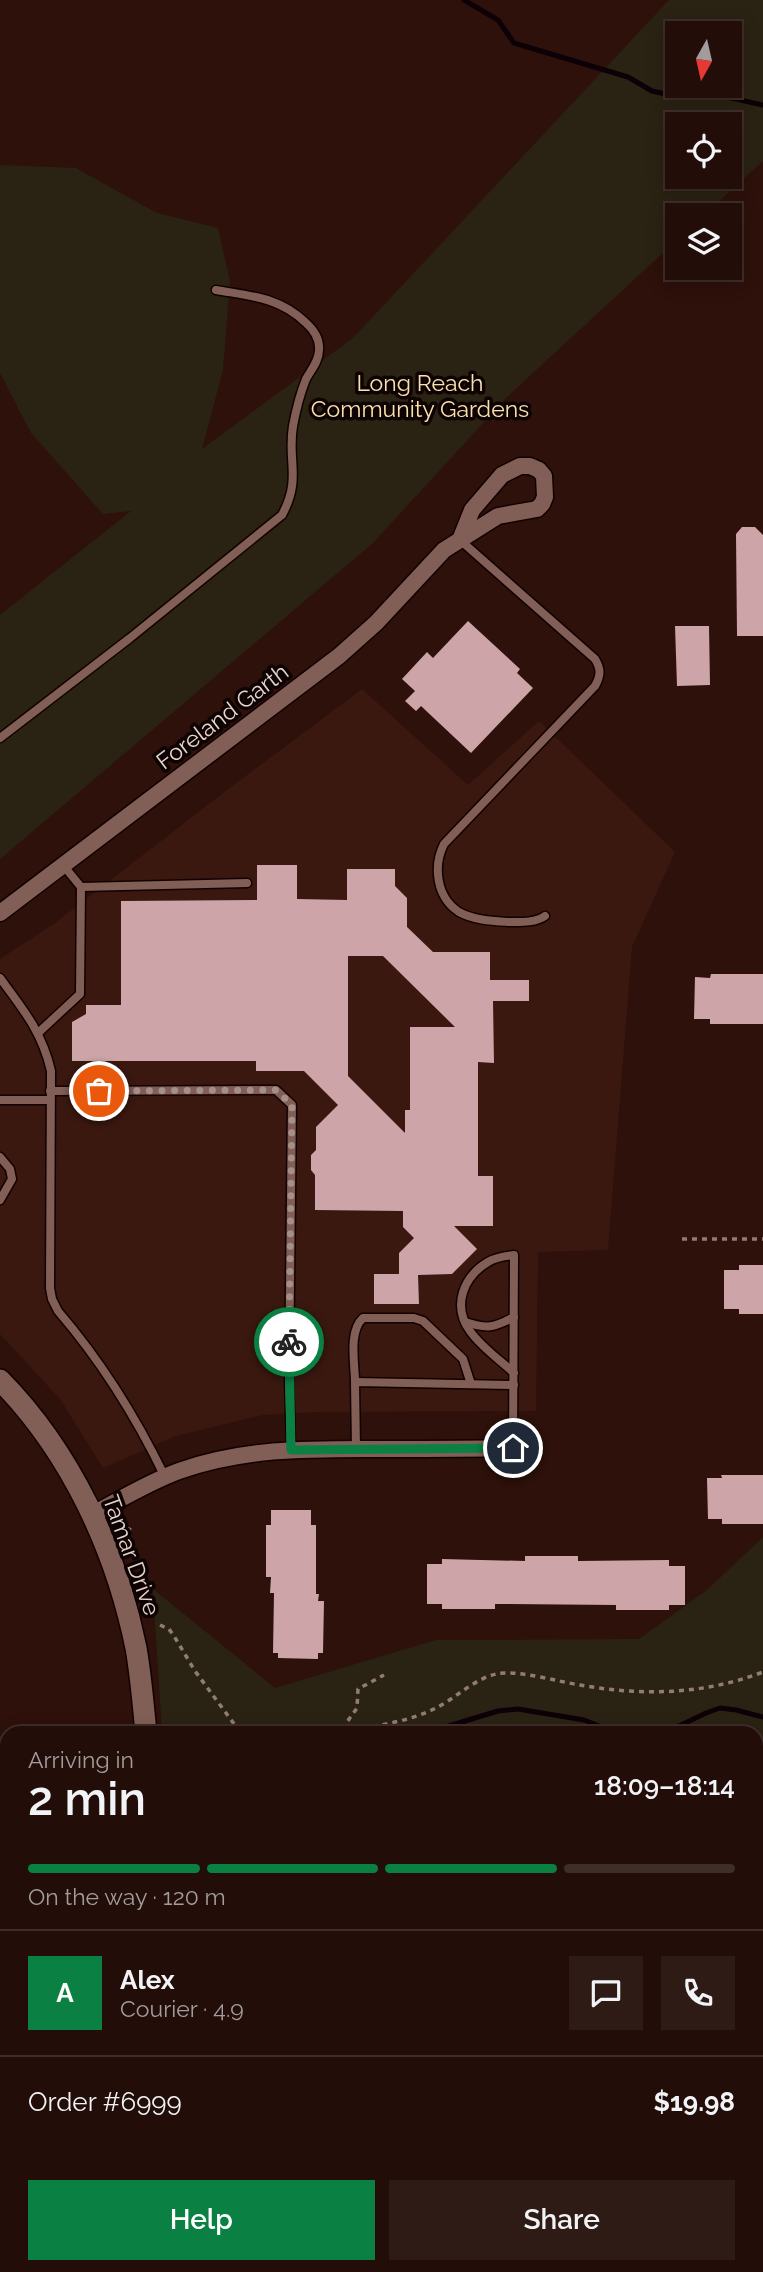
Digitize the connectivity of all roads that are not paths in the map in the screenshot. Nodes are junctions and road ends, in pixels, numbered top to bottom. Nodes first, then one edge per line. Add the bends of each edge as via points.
1 (216, 290) dead end
2 (460, 540) junction
3 (0, 738) edge
4 (63, 865) junction
5 (247, 883) dead end
6 (81, 887) junction
7 (0, 913) edge
8 (545, 916) dead end
9 (0, 978) edge
10 (38, 1033) junction
11 (50, 1096) junction
12 (0, 1100) edge
13 (2, 1159) edge
14 (0, 1200) edge
15 (514, 1317) junction
16 (464, 1321) junction
17 (514, 1373) junction
18 (0, 1380) edge
19 (355, 1381) junction
20 (471, 1384) junction
21 (514, 1385) junction
22 (513, 1448) joint
23 (356, 1449) junction
24 (291, 1450) junction
25 (165, 1477) junction
26 (93, 1514) junction
27 (145, 1726) edge

1 - 3 lane via 285,306 312,328 318,341 316,364 299,400 293,429 289,502 282,515
2 - 2 street, Foreland Garth via 498,516 537,509 545,497 544,475 530,466 502,475 471,510
2 - 4 street, Foreland Garth via 444,550 376,624 339,656
2 - 8 lane via 600,668 596,685 444,844 438,857 440,889 460,912 493,921 523,922
4 - 6 lane
4 - 7 street, Foreland Garth
5 - 6 lane
6 - 10 lane via 80,994
9 - 10 lane
10 - 11 lane via 51,1071
11 - 12 lane
11 - 24 lane via 276,1090 292,1105
11 - 25 lane via 52,1299 108,1375
13 - 14 lane via 12,1179
15 - 16 lane via 482,1328
15 - 16 lane via 514,1255 490,1260 467,1281 461,1306
15 - 17 lane
16 - 17 lane via 471,1334
17 - 21 lane
18 - 26 street, Tamar Drive via 37,1424
19 - 20 lane
19 - 20 lane via 354,1336 359,1322 363,1318 414,1318 424,1321 463,1359
19 - 23 lane
20 - 21 lane
21 - 22 lane
22 - 23 street
23 - 24 street
24 - 25 street via 209,1462
25 - 26 street
26 - 27 street, Tamar Drive via 136,1647

